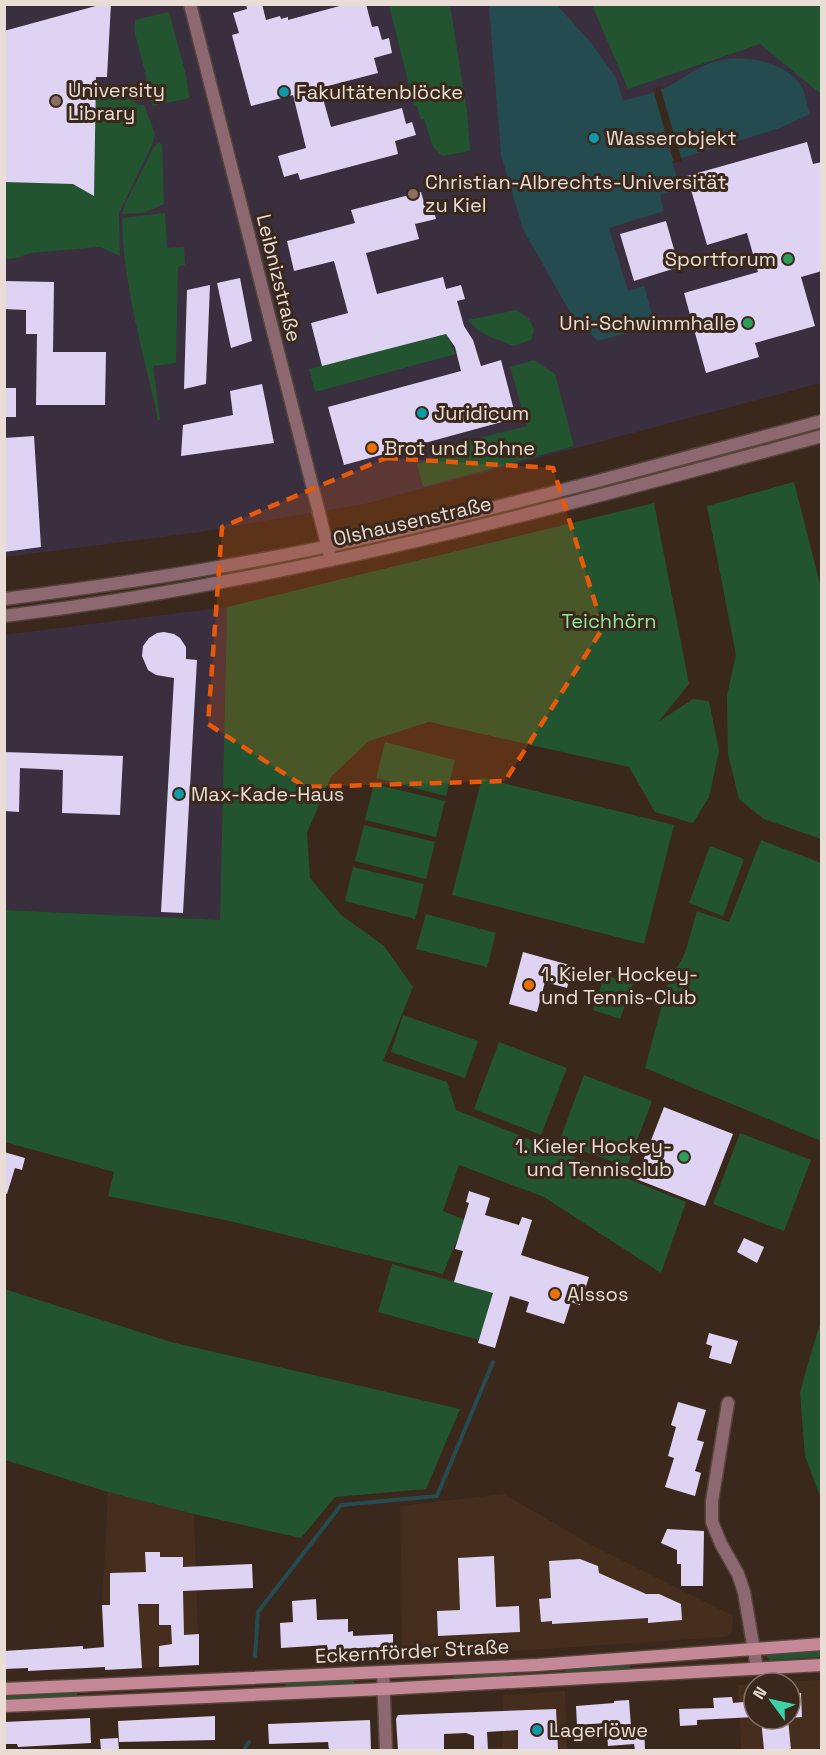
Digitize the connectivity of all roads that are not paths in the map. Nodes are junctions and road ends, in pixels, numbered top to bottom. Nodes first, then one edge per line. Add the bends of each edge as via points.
1 (190, 4) edge
2 (822, 421) edge
3 (822, 436) edge
4 (327, 546) junction
5 (331, 561) junction
6 (4, 599) edge
7 (4, 616) edge
8 (728, 1403) dead end
9 (822, 1644) edge
10 (755, 1649) junction
11 (822, 1665) edge
12 (758, 1668) junction
13 (383, 1673) junction
14 (4, 1689) edge
15 (384, 1689) junction
16 (4, 1706) edge
17 (386, 1750) edge

1 - 4 street, Leibnizstraße
2 - 4 street, Olshausenstraße
3 - 5 street, Olshausenstraße
4 - 5 street, Leibnizstraße
4 - 6 street, Olshausenstraße via 232,565
5 - 7 street, Olshausenstraße via 217,584
8 - 10 street via 712,1522 738,1574
9 - 10 main road, Eckernförder Straße
10 - 12 street
10 - 13 main road, Eckernförder Straße
11 - 12 main road, Eckernförder Straße
12 - 15 main road, Eckernförder Straße
13 - 14 main road, Eckernförder Straße
13 - 15 street
15 - 16 main road, Eckernförder Straße
15 - 17 street

